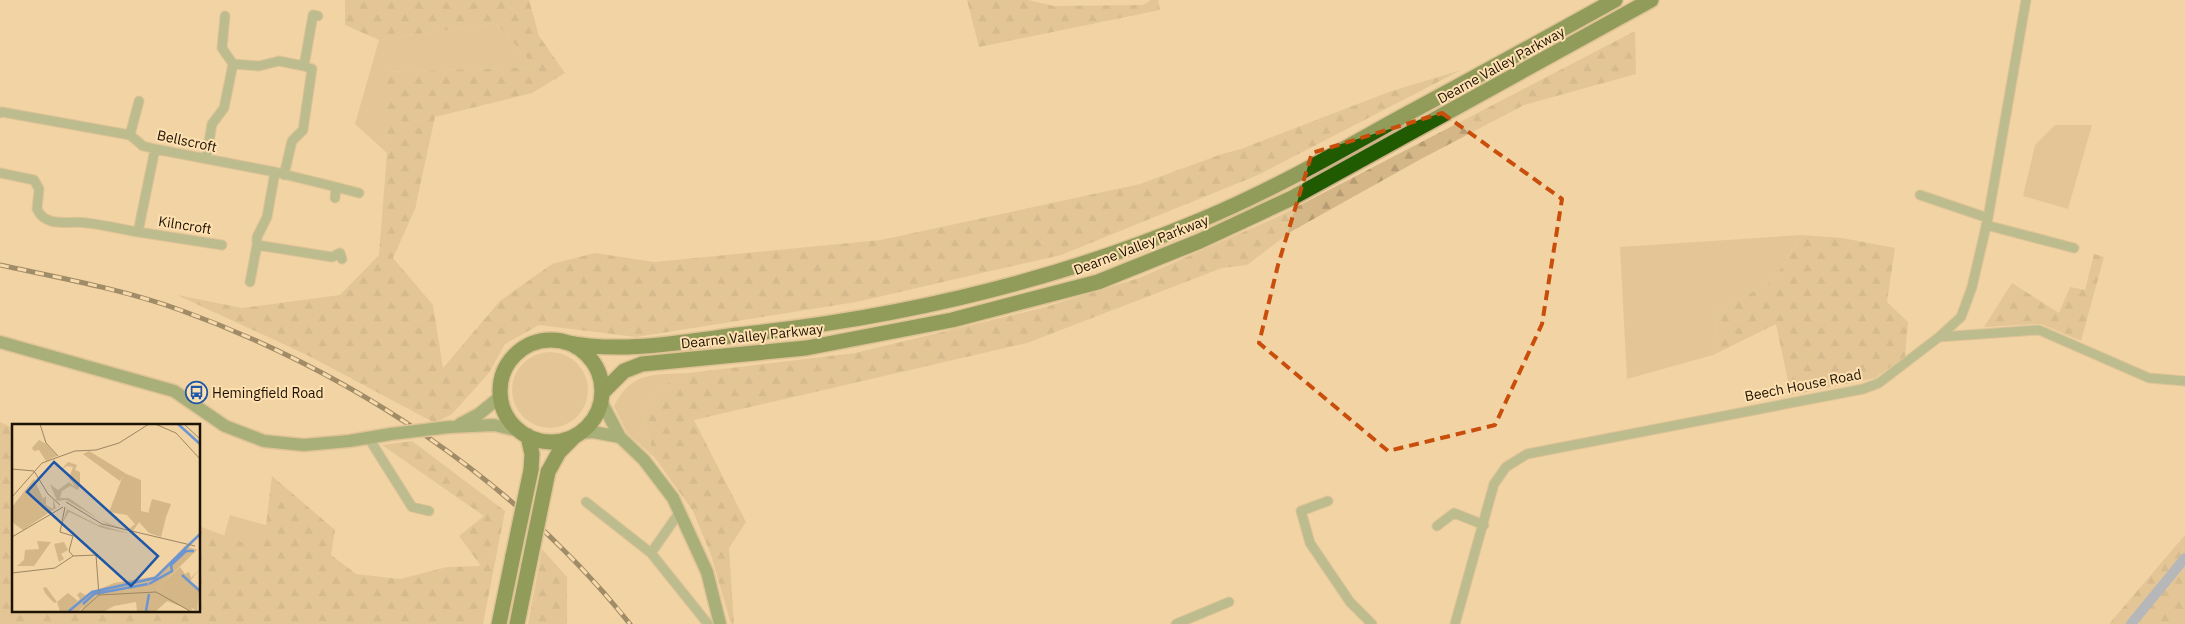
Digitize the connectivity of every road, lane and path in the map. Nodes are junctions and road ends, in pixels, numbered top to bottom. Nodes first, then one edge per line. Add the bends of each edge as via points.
1 (1615, 0) edge
2 (1651, 0) edge
3 (2026, 0) edge
4 (225, 16) dead end
5 (318, 16) dead end
6 (233, 64) junction
7 (304, 66) junction
8 (140, 101) dead end
9 (0, 113) edge
10 (130, 134) junction
11 (155, 149) junction
12 (206, 159) junction
13 (0, 173) edge
14 (280, 173) junction
15 (336, 187) junction
16 (359, 192) dead end
17 (1920, 195) dead end
18 (334, 198) dead end
19 (1987, 221) junction
20 (138, 232) junction
21 (222, 245) dead end
22 (257, 245) junction
23 (2074, 248) dead end
24 (342, 259) dead end
25 (250, 282) dead end
26 (1939, 337) junction
27 (0, 342) edge
28 (564, 342) junction
29 (2185, 381) edge
30 (501, 396) junction
31 (601, 397) junction
32 (451, 427) junction
33 (524, 434) junction
34 (577, 435) junction
35 (368, 437) junction
36 (620, 437) junction
37 (1328, 501) dead end
38 (586, 502) dead end
39 (429, 511) dead end
40 (680, 513) junction
41 (1484, 525) junction
42 (1437, 526) dead end
43 (651, 553) junction
44 (1229, 602) dead end
45 (500, 624) edge
46 (517, 624) edge
47 (708, 624) edge
48 (720, 624) edge
49 (1176, 624) edge
50 (1372, 624) edge
51 (1455, 624) edge

1 - 28 highway, Dearne Valley Parkway via 1300,174 1202,220 1082,264 958,298 806,328 631,347 584,346
2 - 31 highway, Dearne Valley Parkway via 1292,198 1200,241 1098,282 952,320 806,348 642,364 624,371
3 - 19 street, Beech House Road
4 - 6 street via 222,48
5 - 7 street via 313,15
6 - 7 street via 259,66 279,61
6 - 12 street via 224,108 212,124
7 - 14 street via 312,69 303,130 292,141
8 - 10 street
9 - 10 street, Bellscroft
10 - 11 street, Bellscroft via 143,146
11 - 12 street, Bellscroft
11 - 20 street, Kilncroft
12 - 14 street, Bellscroft
13 - 20 street via 34,180 39,190 37,209 43,218
14 - 15 street, Bellscroft
14 - 22 street
15 - 16 street, Bellscroft
15 - 18 street
17 - 19 street
19 - 23 street
19 - 26 street, Beech House Road via 1972,287 1961,317
20 - 21 street, Kilncroft
22 - 24 street via 332,258 340,253
22 - 25 street
26 - 29 street via 2039,330 2149,378
26 - 41 street, Beech House Road via 1879,383 1862,389 1527,454 1506,467 1494,484
27 - 35 street via 174,391 225,426 264,440 304,445
28 - 30 highway via 539,342 517,353 504,374
28 - 31 highway via 584,352 592,361 601,382
30 - 32 street via 479,414
30 - 33 highway via 507,416
31 - 34 highway via 593,419
31 - 36 street
32 - 33 street via 494,425
32 - 35 street, bridge
33 - 34 highway via 552,442
33 - 45 highway, bridge via 532,454 531,470
34 - 36 street via 593,432
34 - 46 highway, bridge via 560,452 548,472
35 - 39 street via 412,507
36 - 40 street via 644,460 673,498
37 - 50 street via 1301,511 1310,542 1350,602
38 - 43 street
40 - 43 street
40 - 48 street via 707,572
41 - 42 street via 1454,513
41 - 51 street, Beech House Road
43 - 47 street
44 - 49 street

